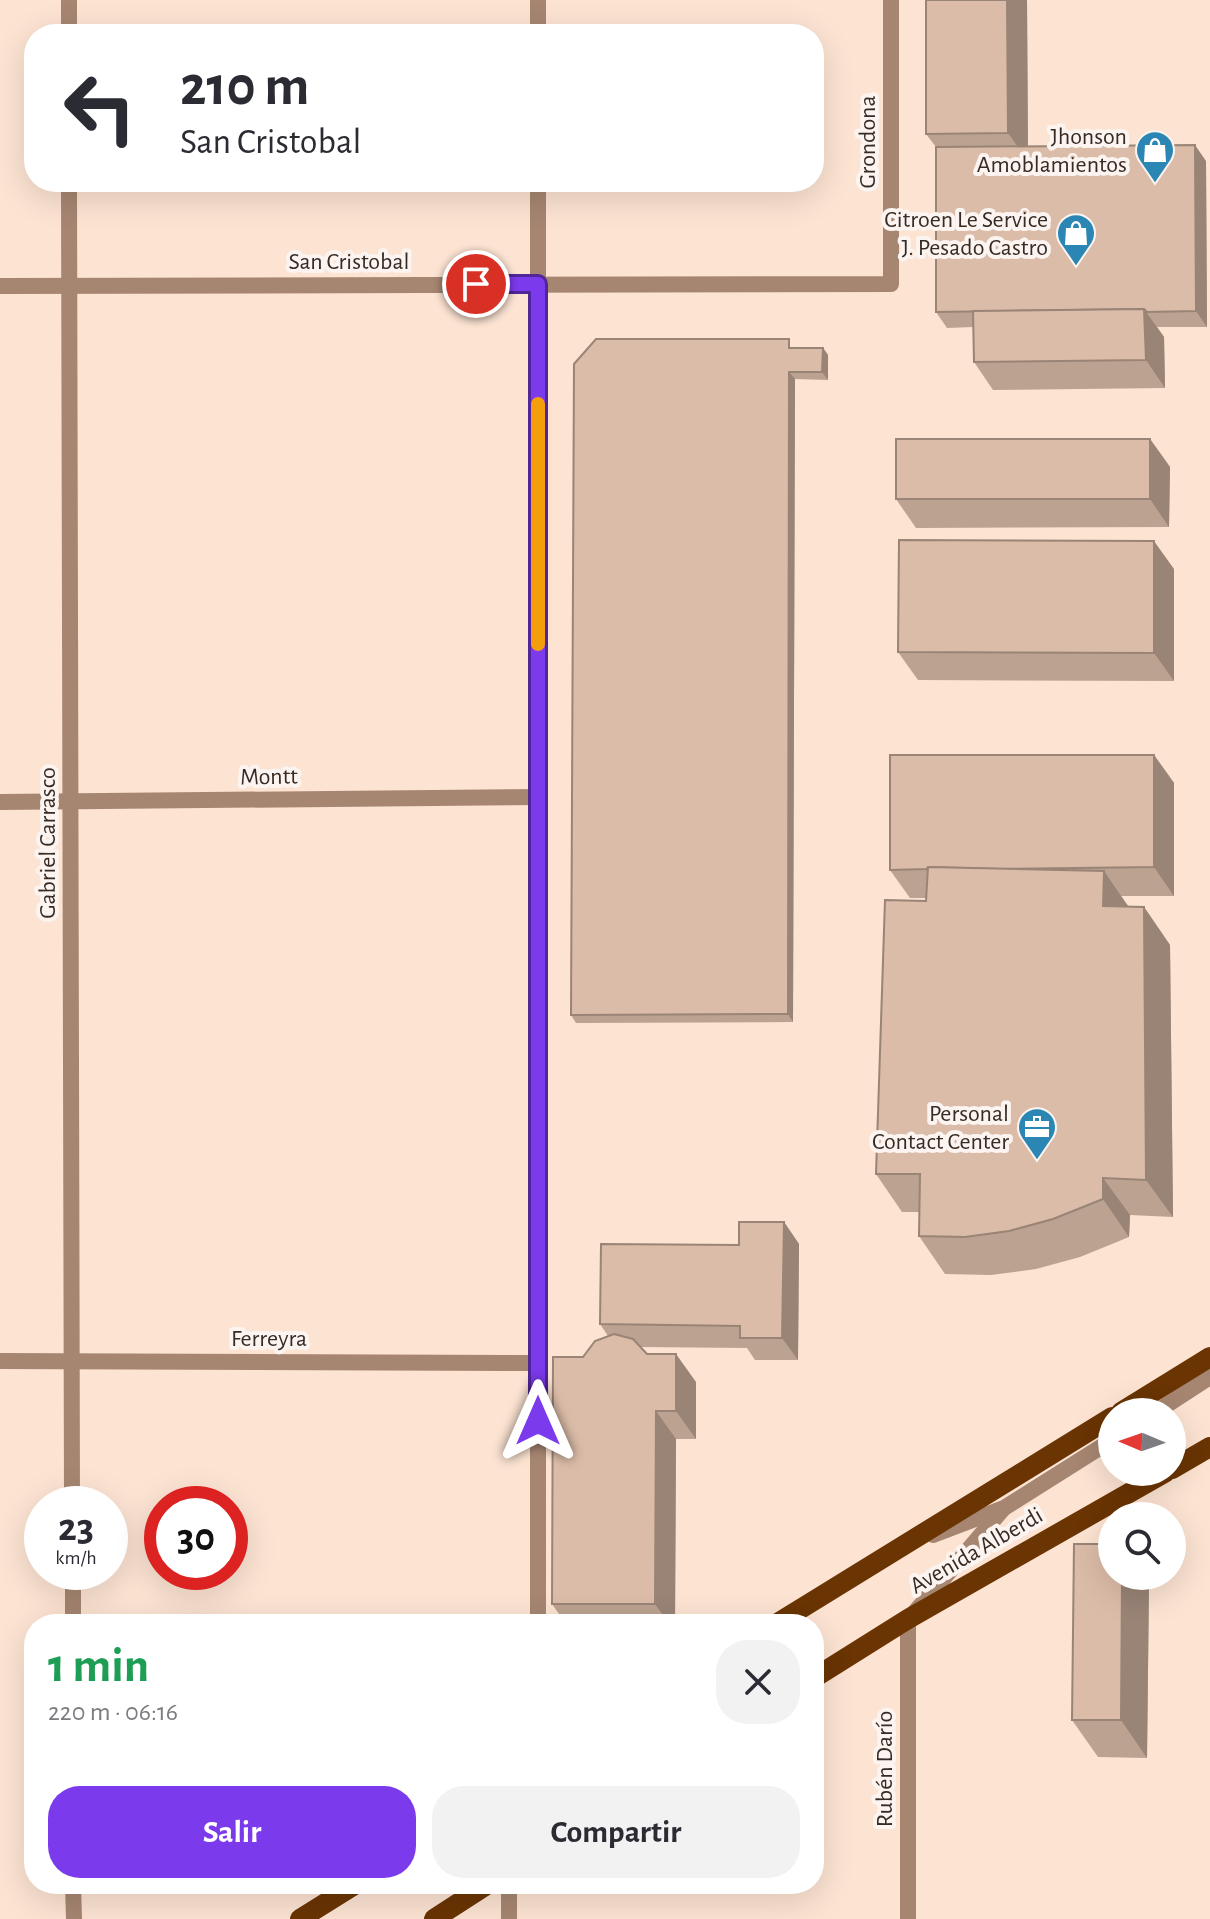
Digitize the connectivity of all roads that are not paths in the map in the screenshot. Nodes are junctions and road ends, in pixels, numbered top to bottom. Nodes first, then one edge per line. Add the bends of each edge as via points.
1 (69, 0) edge
2 (538, 0) edge
3 (891, 0) edge
4 (69, 24) edge
5 (538, 24) edge
6 (69, 192) edge
7 (538, 192) edge
8 (538, 284) junction
9 (891, 284) joint
10 (0, 286) edge
11 (70, 286) junction
12 (538, 797) junction
13 (71, 801) junction
14 (0, 802) edge
15 (1210, 1357) edge
16 (0, 1361) edge
17 (72, 1361) junction
18 (538, 1363) junction
19 (1210, 1377) edge
20 (1144, 1398) edge
21 (1178, 1398) edge
22 (1098, 1426) edge
23 (1210, 1447) edge
24 (1098, 1449) edge
25 (1186, 1461) edge
26 (72, 1486) edge
27 (1141, 1486) edge
28 (1004, 1508) junction
29 (905, 1546) junction
30 (73, 1590) edge
31 (73, 1614) edge
32 (538, 1614) edge
33 (793, 1614) edge
34 (908, 1619) junction
35 (824, 1672) edge
36 (73, 1894) edge
37 (340, 1894) edge
38 (473, 1894) edge
39 (509, 1894) edge
40 (74, 1919) edge
41 (300, 1919) edge
42 (434, 1919) edge
43 (509, 1919) edge
44 (908, 1919) edge

1 - 4 street
2 - 5 street
3 - 9 street, Grondona
6 - 11 street, Gabriel Carrasco
7 - 8 street
8 - 9 street, San Cristobal
8 - 11 street, San Cristobal
8 - 12 street
10 - 11 street, San Cristobal
11 - 13 street, Gabriel Carrasco
12 - 13 street, Montt
12 - 18 street
13 - 14 street, Montt
13 - 17 street, Gabriel Carrasco
15 - 20 main road
16 - 17 street, Ferreyra
17 - 18 street, Ferreyra
17 - 26 street, Gabriel Carrasco
18 - 32 street
19 - 21 street
22 - 29 main road, Avenida Alberdi
23 - 25 main road
24 - 28 street
27 - 34 main road, Avenida Alberdi
28 - 29 street
28 - 34 street
29 - 33 main road, Avenida Alberdi
30 - 31 street
34 - 35 main road, Avenida Alberdi
34 - 44 street, Rubén Darío
36 - 40 street
37 - 41 main road
38 - 42 main road
39 - 43 street

